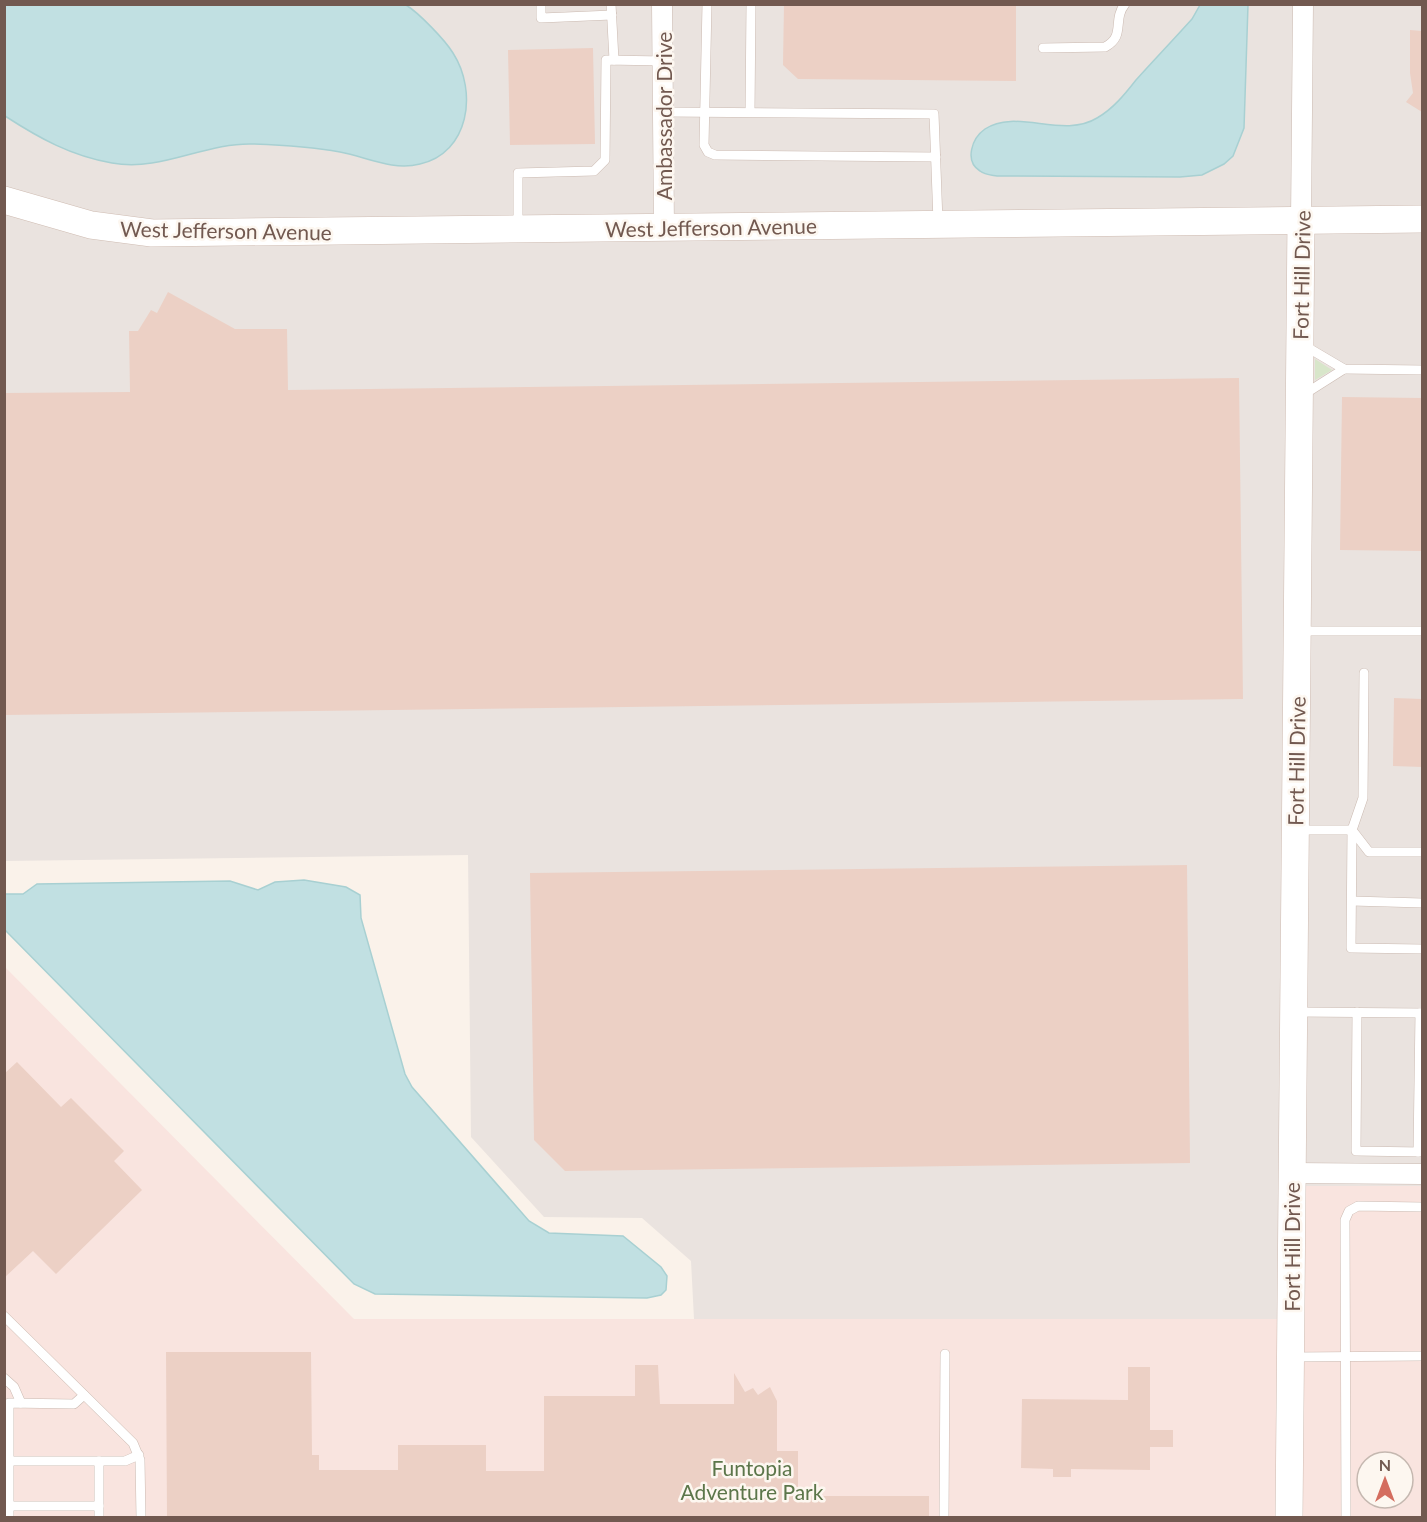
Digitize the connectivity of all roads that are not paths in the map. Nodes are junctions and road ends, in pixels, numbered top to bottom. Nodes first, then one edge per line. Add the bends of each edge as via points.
1 (541, 4) edge
2 (611, 4) edge
3 (662, 4) edge
4 (707, 4) edge
5 (751, 4) edge
6 (1125, 4) edge
7 (1304, 4) edge
8 (612, 15) junction
9 (1042, 48) dead end
10 (614, 60) junction
11 (664, 61) junction
12 (664, 111) junction
13 (704, 111) junction
14 (750, 112) junction
15 (936, 157) junction
16 (4, 200) edge
17 (1422, 219) edge
18 (1301, 220) junction
19 (938, 225) junction
20 (664, 228) junction
21 (518, 230) junction
22 (1300, 344) junction
23 (1344, 369) junction
24 (1422, 370) edge
25 (1300, 396) junction
26 (1297, 631) junction
27 (1422, 631) edge
28 (1364, 674) dead end
29 (1295, 830) junction
30 (1352, 831) junction
31 (1422, 852) edge
32 (1352, 902) junction
33 (1422, 903) edge
34 (1422, 949) edge
35 (1294, 1012) junction
36 (1357, 1012) junction
37 (1421, 1013) edge
38 (1420, 1152) edge
39 (1292, 1173) junction
40 (1422, 1174) edge
41 (1422, 1207) edge
42 (4, 1316) edge
43 (945, 1353) dead end
44 (1347, 1356) junction
45 (1422, 1356) edge
46 (1290, 1357) junction
47 (4, 1378) edge
48 (84, 1395) junction
49 (21, 1403) junction
50 (139, 1455) junction
51 (9, 1461) junction
52 (99, 1461) junction
53 (9, 1506) junction
54 (99, 1506) junction
55 (9, 1518) edge
56 (99, 1518) edge
57 (141, 1518) edge
58 (944, 1518) edge
59 (1289, 1518) edge
60 (1346, 1518) edge

1 - 8 lane via 541,18
2 - 8 lane
3 - 11 street, Ambassador Drive
4 - 13 lane
5 - 14 lane
6 - 9 lane via 1113,43 1105,47
7 - 18 street, Fort Hill Drive
8 - 10 lane
10 - 11 lane
10 - 21 lane via 606,60 605,160 594,171 518,173
11 - 12 street, Ambassador Drive
12 - 13 lane
12 - 20 street, Ambassador Drive
13 - 14 lane
13 - 15 lane via 704,145 715,155
14 - 15 lane via 934,114
15 - 19 lane
16 - 21 street, West Jefferson Avenue via 91,225 152,233
17 - 18 street, West Jefferson Avenue
18 - 19 street, West Jefferson Avenue
18 - 22 street, Fort Hill Drive
19 - 20 street, West Jefferson Avenue
20 - 21 street, West Jefferson Avenue
22 - 23 lane
22 - 25 street, Fort Hill Drive
23 - 24 lane
23 - 25 lane
25 - 26 street, Fort Hill Drive
26 - 27 lane
26 - 29 street, Fort Hill Drive
28 - 30 lane via 1363,798
29 - 30 lane
29 - 35 street, Fort Hill Drive
30 - 31 lane via 1368,852
30 - 32 lane
32 - 33 lane
32 - 34 lane via 1352,948
35 - 36 lane
35 - 39 street, Fort Hill Drive
36 - 37 lane
36 - 38 lane via 1356,1151
37 - 38 lane
39 - 40 street
39 - 46 street, Fort Hill Drive
41 - 44 lane via 1358,1206 1349,1210 1344,1220
42 - 48 lane
43 - 58 lane
44 - 45 lane
44 - 46 lane
44 - 60 lane
46 - 59 street, Fort Hill Drive
47 - 49 lane via 14,1387
48 - 49 lane via 74,1404
48 - 50 lane via 133,1443
49 - 51 lane via 9,1403
50 - 52 lane via 125,1461
50 - 57 lane
51 - 52 lane
51 - 53 lane
52 - 54 lane
53 - 54 lane
53 - 55 lane
54 - 56 lane

